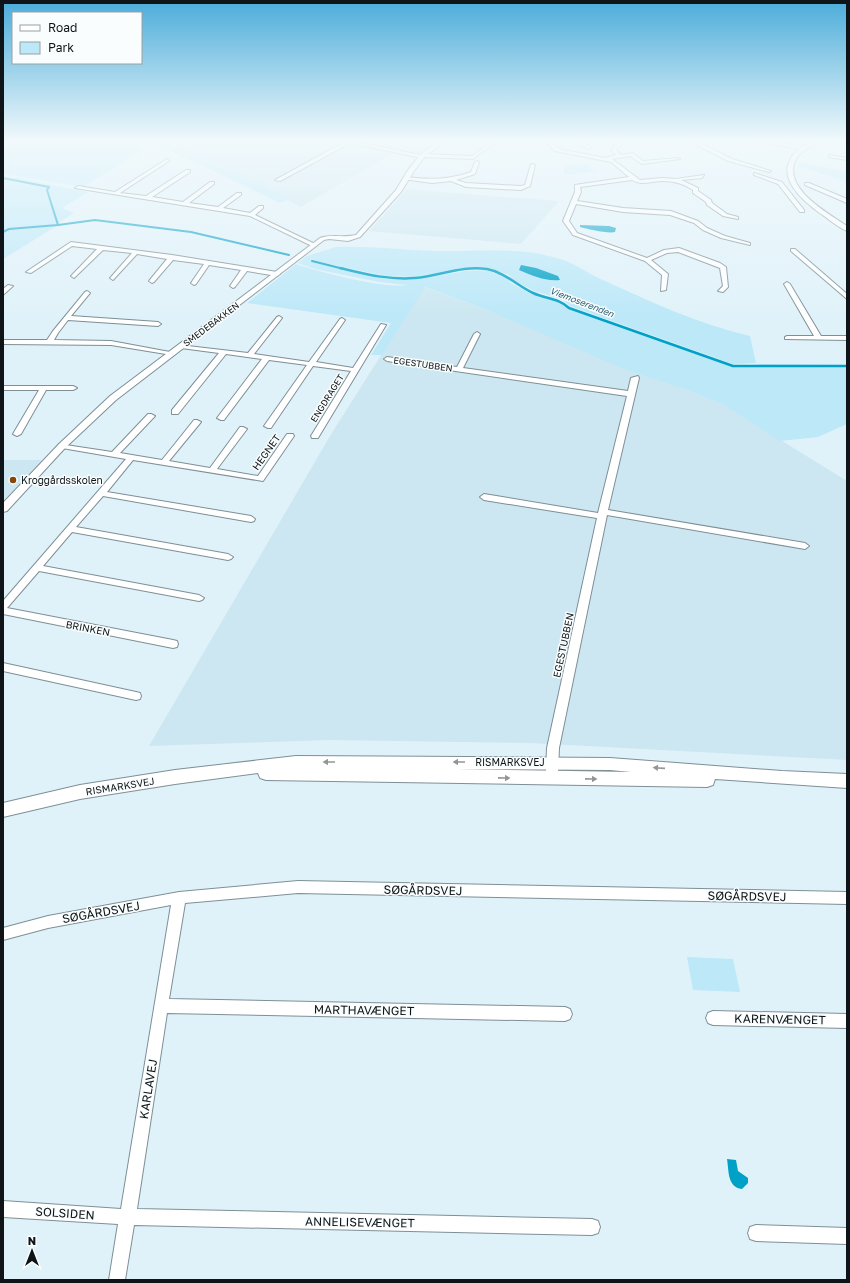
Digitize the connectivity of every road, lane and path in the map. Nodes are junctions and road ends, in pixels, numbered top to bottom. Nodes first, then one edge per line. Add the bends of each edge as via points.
1 (159, 200) edge
2 (190, 200) edge
3 (231, 200) edge
4 (391, 200) edge
5 (707, 200) edge
6 (793, 200) edge
7 (808, 200) edge
8 (575, 202) joint
9 (184, 204) junction
10 (261, 207) dead end
11 (219, 209) junction
12 (802, 211) dead end
13 (251, 215) junction
14 (736, 218) dead end
15 (847, 228) edge
16 (748, 244) dead end
17 (314, 245) junction
18 (101, 248) junction
19 (793, 250) dead end
20 (136, 252) junction
21 (172, 257) junction
22 (648, 260) junction
23 (208, 263) junction
24 (245, 269) junction
25 (29, 272) dead end
26 (277, 274) junction
27 (74, 276) dead end
28 (113, 278) dead end
29 (152, 281) dead end
30 (194, 283) dead end
31 (787, 284) dead end
32 (10, 286) dead end
33 (234, 286) dead end
34 (663, 290) dead end
35 (721, 291) dead end
36 (3, 293) edge
37 (87, 293) dead end
38 (847, 298) edge
39 (66, 318) junction
40 (279, 318) dead end
41 (342, 320) dead end
42 (158, 324) dead end
43 (383, 325) dead end
44 (477, 334) dead end
45 (787, 338) dead end
46 (819, 338) junction
47 (847, 338) edge
48 (3, 342) edge
49 (50, 342) junction
50 (181, 346) junction
51 (224, 352) junction
52 (170, 354) junction
53 (249, 356) junction
54 (267, 358) junction
55 (387, 359) dead end
56 (311, 364) junction
57 (459, 369) junction
58 (356, 370) junction
59 (635, 378) dead end
60 (3, 388) edge
61 (43, 388) junction
62 (73, 388) dead end
63 (631, 394) junction
64 (176, 412) dead end
65 (151, 416) dead end
66 (221, 418) dead end
67 (197, 422) dead end
68 (268, 426) dead end
69 (243, 429) dead end
70 (17, 434) dead end
71 (290, 436) dead end
72 (315, 436) dead end
73 (62, 446) junction
74 (114, 455) junction
75 (130, 458) junction
76 (164, 463) junction
77 (212, 471) junction
78 (100, 493) junction
79 (484, 497) dead end
80 (3, 509) edge
81 (602, 514) junction
82 (251, 519) dead end
83 (70, 529) junction
84 (805, 546) dead end
85 (228, 557) dead end
86 (37, 568) junction
87 (199, 598) dead end
88 (3, 607) edge
89 (3, 611) edge
90 (173, 644) dead end
91 (3, 667) edge
92 (136, 696) dead end
93 (553, 762) junction
94 (238, 770) junction
95 (782, 778) junction
96 (552, 779) junction
97 (847, 781) edge
98 (3, 810) edge
99 (179, 898) junction
100 (847, 898) edge
101 (3, 934) edge
102 (162, 1006) junction
103 (566, 1014) dead end
104 (713, 1018) dead end
105 (847, 1021) edge
106 (3, 1209) edge
107 (127, 1217) junction
108 (592, 1227) dead end
109 (756, 1233) dead end
110 (847, 1236) edge
111 (117, 1280) edge

1 - 9 street
2 - 9 street
3 - 11 street
4 - 17 street, SMEDEBAKKEN via 358,236 348,239 329,237
5 - 14 street via 709,204 725,215
6 - 12 street
7 - 15 street
8 - 16 street via 623,210 672,213 696,222 723,238
8 - 22 street via 566,221 574,234
9 - 11 street
10 - 13 street
11 - 13 street
13 - 17 street
17 - 26 street, SMEDEBAKKEN
18 - 20 street
18 - 25 street via 71,244
18 - 27 street
19 - 38 street
20 - 21 street
20 - 28 street
21 - 23 street
21 - 29 street
22 - 34 street via 665,274
22 - 35 street via 666,251 679,250 718,264 723,267 726,286
23 - 24 street
23 - 30 street
24 - 26 street
24 - 33 street
26 - 50 street, SMEDEBAKKEN
31 - 46 street
32 - 36 street
37 - 39 street
39 - 42 street
39 - 49 street
40 - 53 street
41 - 56 street
43 - 58 street, ENGDRAGET
44 - 57 street, EGESTUBBEN
45 - 46 street
46 - 47 street
48 - 49 street
49 - 52 street via 111,343
50 - 51 street, ENGDRAGET
50 - 52 street, SMEDEBAKKEN
51 - 53 street, ENGDRAGET
51 - 64 street
52 - 73 street, SMEDEBAKKEN via 113,398
53 - 54 street, ENGDRAGET
54 - 56 street, ENGDRAGET
54 - 66 street
55 - 57 street, EGESTUBBEN
56 - 58 street, ENGDRAGET
56 - 68 street
57 - 63 street, EGESTUBBEN
58 - 72 street, ENGDRAGET
59 - 63 street, EGESTUBBEN
60 - 61 street
61 - 62 street
61 - 70 street
63 - 81 street, EGESTUBBEN
65 - 74 street
67 - 76 street
69 - 77 street
71 - 77 street, HEGNET via 260,479
73 - 74 street, HEGNET
73 - 80 street, SMEDEBAKKEN
74 - 75 street, HEGNET
75 - 76 street, HEGNET
75 - 78 street
76 - 77 street, HEGNET
78 - 82 street
78 - 83 street
79 - 81 street
81 - 84 street
81 - 93 street, EGESTUBBEN via 553,748
83 - 85 street
83 - 86 street
86 - 87 street
86 - 88 street
89 - 90 street, BRINKEN
91 - 92 street
93 -> 94 main road, RISMARKSVEJ via 296,762 265,764
95 -> 93 main road, RISMARKSVEJ
93 - 96 street, EGESTUBBEN
94 -> 96 main road, RISMARKSVEJ via 267,773
94 - 98 main road, RISMARKSVEJ via 80,792
96 -> 95 main road, RISMARKSVEJ via 734,781
95 - 97 main road, RISMARKSVEJ
99 - 100 street, SØGÅRDSVEJ via 298,887
99 - 101 street, SØGÅRDSVEJ via 48,922
99 - 102 street, KARLAVEJ
102 - 103 street, MARTHAVÆNGET
102 - 107 street, KARLAVEJ
104 - 105 street, KARENVÆNGET
106 - 107 street, SOLSIDEN
107 - 108 street, ANNELISEVÆNGET
107 - 111 street, KARLAVEJ
109 - 110 street

